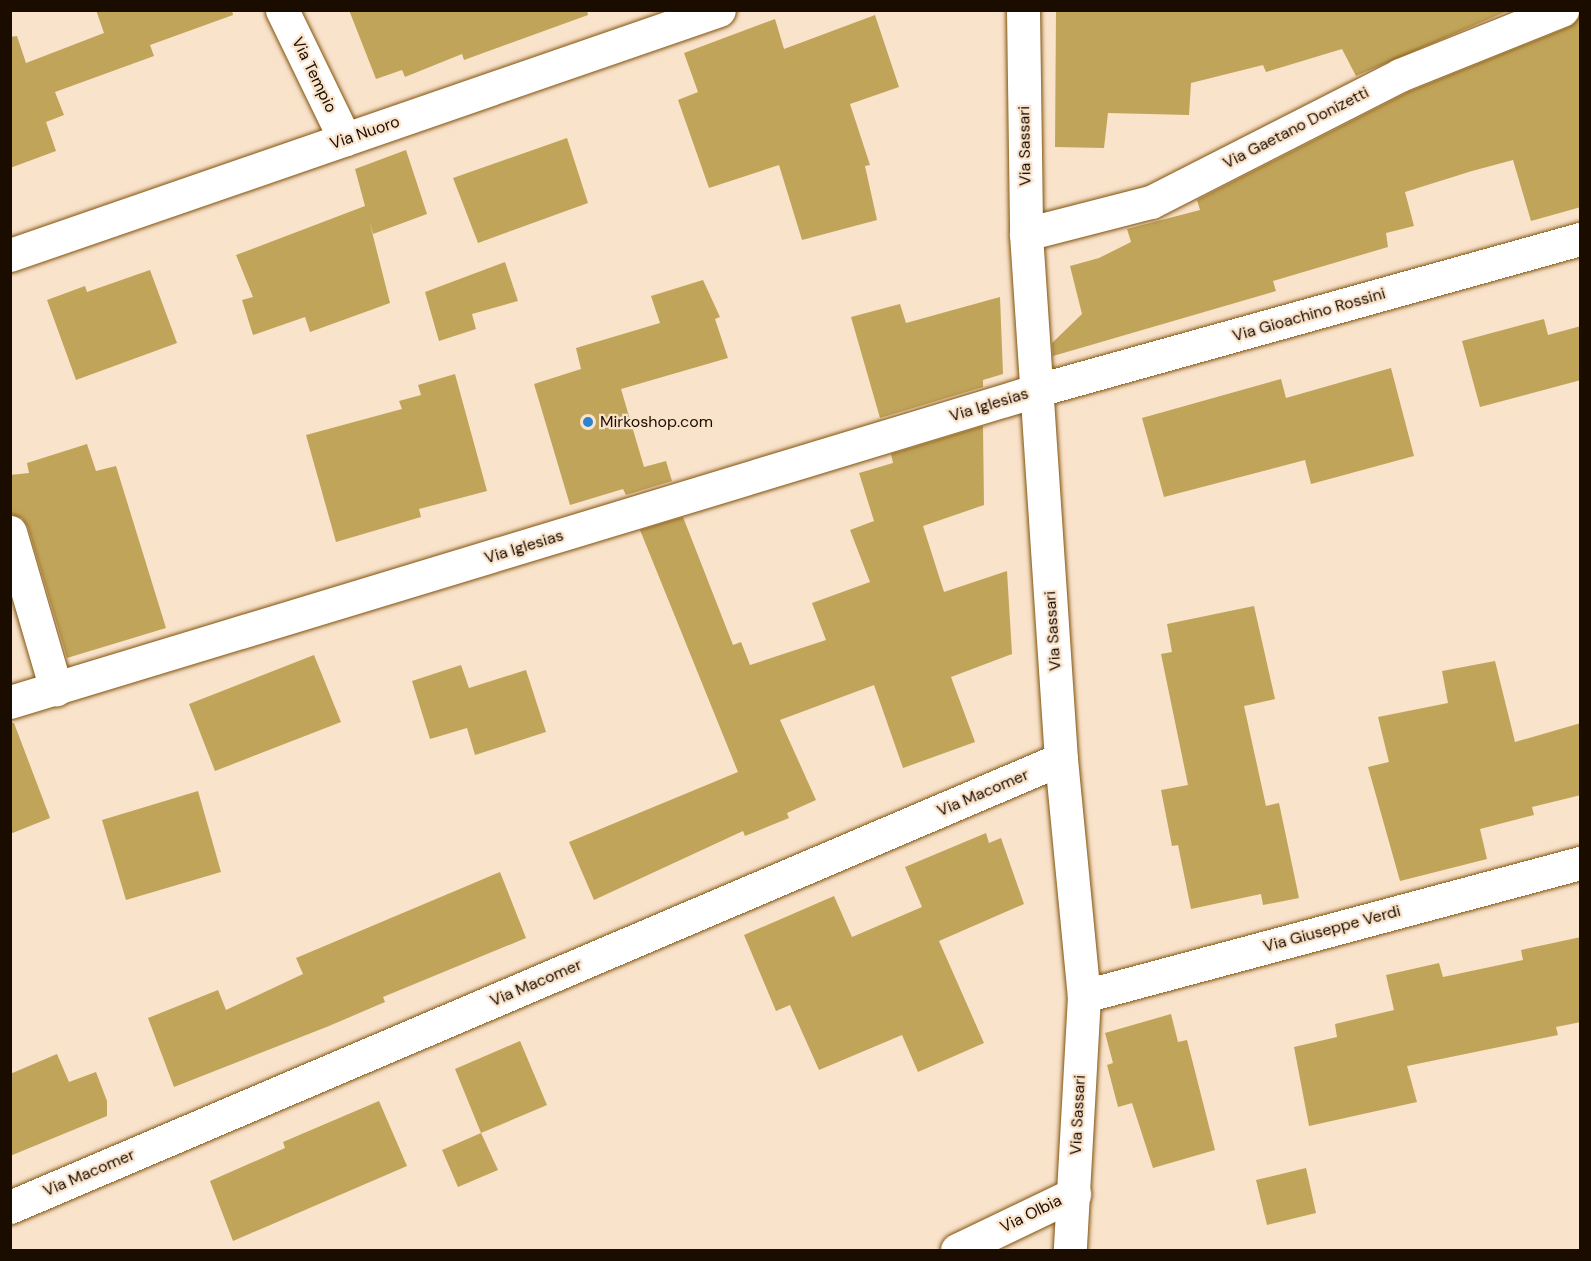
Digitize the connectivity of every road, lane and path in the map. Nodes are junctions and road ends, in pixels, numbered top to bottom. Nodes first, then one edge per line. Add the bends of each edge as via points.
1 (282, 10) edge
2 (719, 10) edge
3 (1023, 10) edge
4 (1562, 10) edge
5 (345, 140) junction
6 (1026, 234) junction
7 (1581, 239) edge
8 (10, 255) edge
9 (1038, 390) junction
10 (10, 532) edge
11 (56, 689) junction
12 (10, 702) edge
13 (1061, 759) junction
14 (1581, 863) edge
15 (1084, 996) junction
16 (1074, 1194) junction
17 (10, 1207) edge
18 (957, 1251) edge
19 (1070, 1251) edge

1 - 5 street, Via Tempio
2 - 5 street, Via Nuoro
3 - 6 street, Via Sassari
4 - 6 street, Via Gaetano Donizetti via 1400,75 1151,202
5 - 8 street, Via Nuoro
6 - 9 street, Via Sassari
7 - 9 street, Via Gioachino Rossini
9 - 11 street, Via Iglesias
9 - 13 street, Via Sassari
10 - 11 street
11 - 12 street, Via Iglesias
13 - 15 street, Via Sassari
13 - 17 street, Via Macomer
14 - 15 street, Via Giuseppe Verdi
15 - 16 street, Via Sassari
16 - 18 street, Via Olbia
16 - 19 street, Via Sassari

